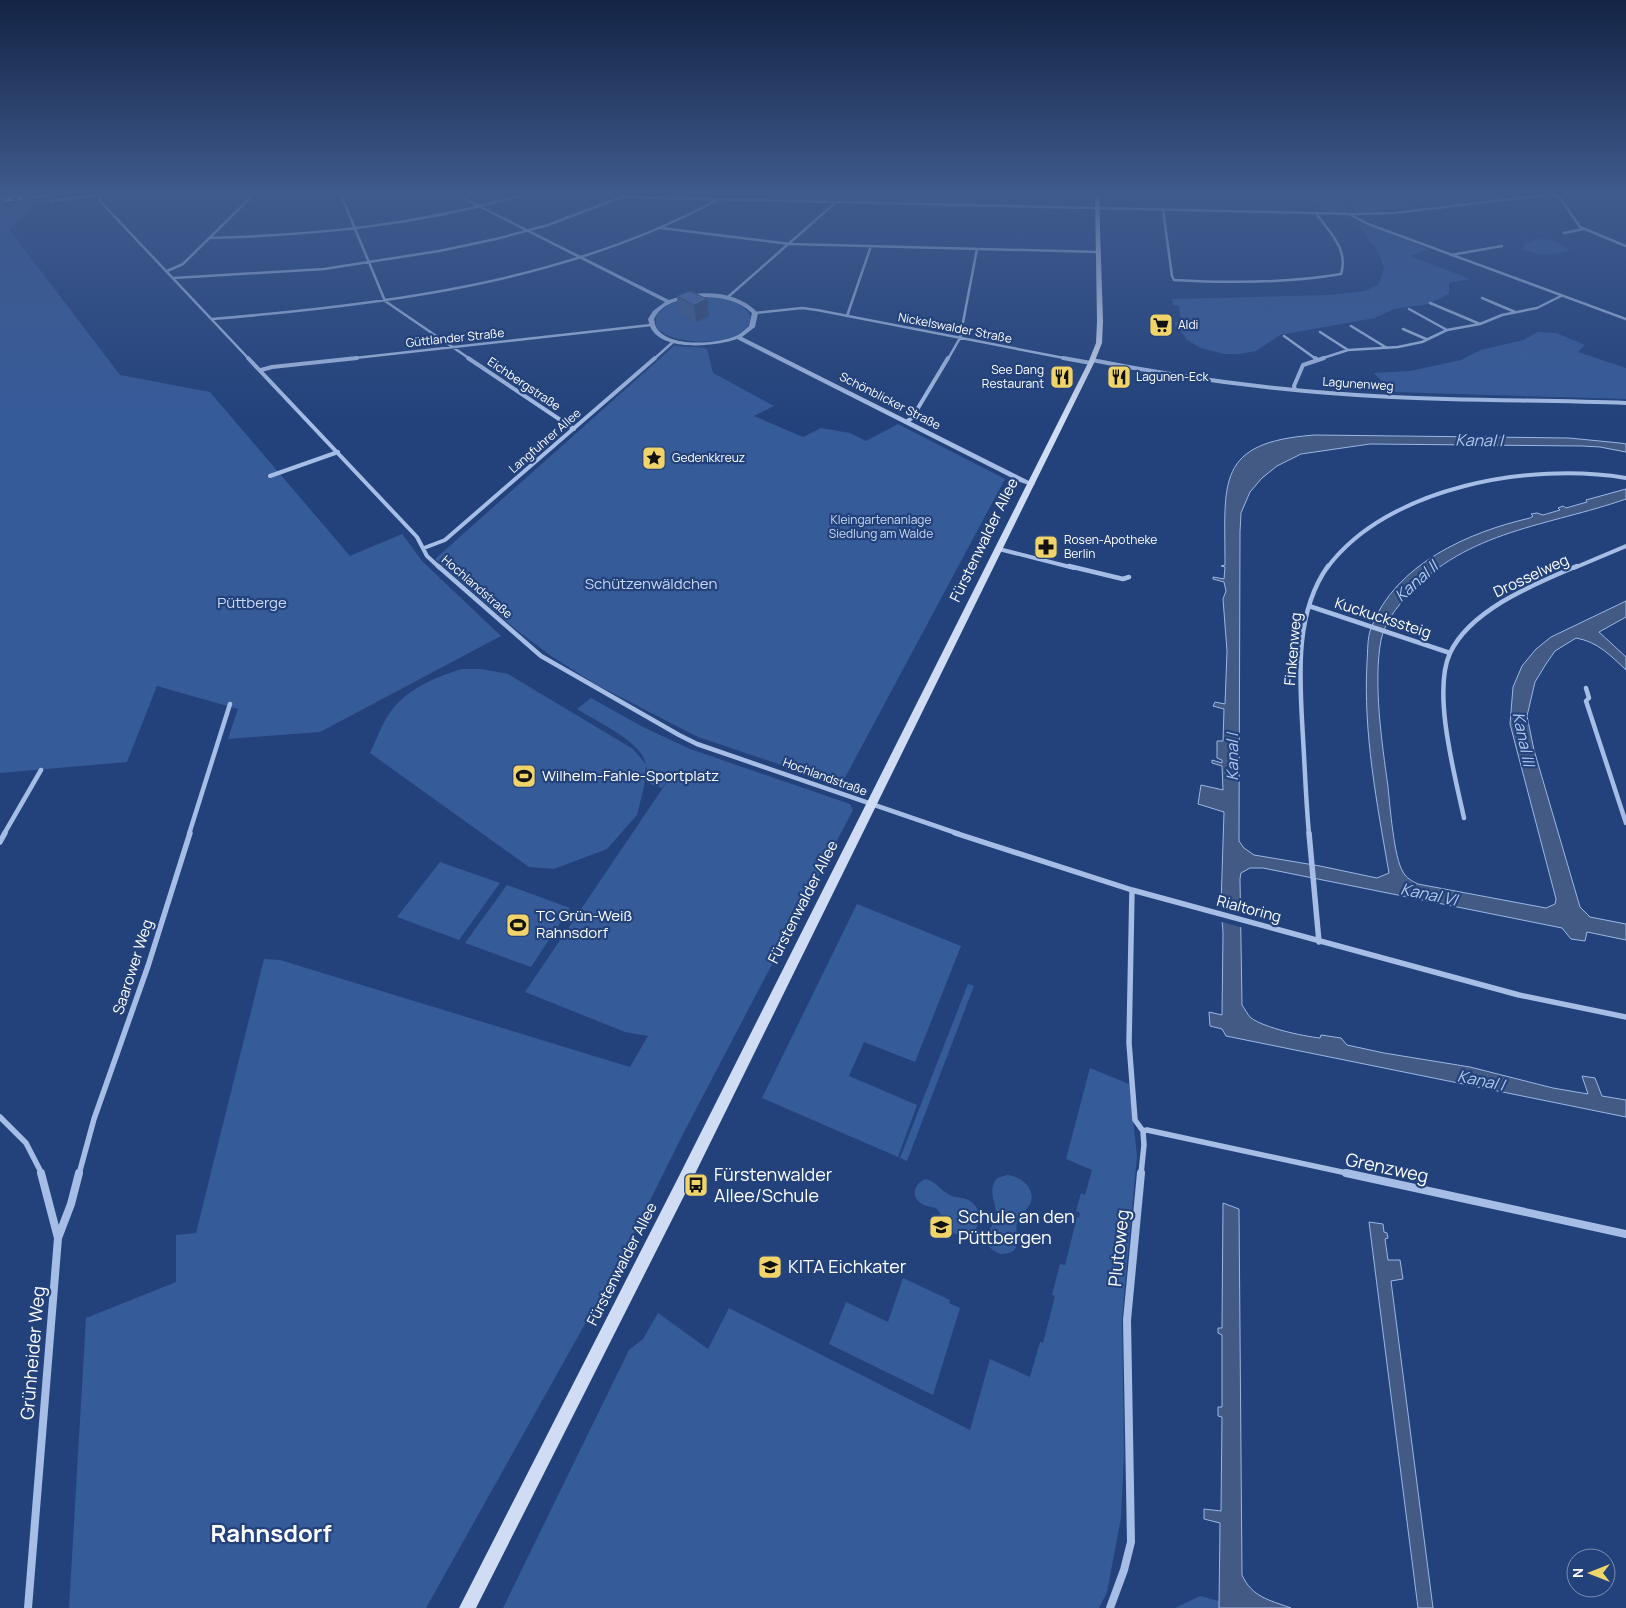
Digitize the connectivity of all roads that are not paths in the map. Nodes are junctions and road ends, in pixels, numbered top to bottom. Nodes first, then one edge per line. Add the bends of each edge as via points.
1 (303, 270) edge
2 (372, 270) edge
3 (530, 270) edge
4 (606, 270) edge
5 (760, 270) edge
6 (863, 270) edge
7 (973, 270) edge
8 (1099, 270) edge
9 (1171, 270) edge
10 (1342, 270) edge
11 (1491, 270) edge
12 (167, 271) edge
13 (174, 278) junction
14 (1560, 296) junction
15 (728, 297) junction
16 (1482, 298) dead end
17 (385, 301) junction
18 (669, 302) junction
19 (1430, 303) dead end
20 (1409, 309) dead end
21 (1515, 312) junction
22 (755, 313) junction
23 (847, 316) junction
24 (212, 319) junction
25 (1626, 319) edge
26 (1480, 324) junction
27 (651, 325) junction
28 (1351, 326) dead end
29 (1403, 329) dead end
30 (1447, 330) junction
31 (1320, 332) dead end
32 (1284, 336) dead end
33 (738, 337) junction
34 (960, 338) junction
35 (1426, 339) junction
36 (674, 342) junction
37 (452, 347) junction
38 (1387, 348) junction
39 (1348, 350) junction
40 (1318, 360) junction
41 (1092, 362) junction
42 (261, 370) junction
43 (1295, 390) junction
44 (1626, 403) edge
45 (906, 422) junction
46 (574, 429) junction
47 (338, 452) junction
48 (270, 476) dead end
49 (1626, 478) edge
50 (1032, 484) junction
51 (1626, 546) edge
52 (424, 548) junction
53 (999, 549) junction
54 (1129, 577) dead end
55 (1309, 606) junction
56 (1450, 653) junction
57 (1586, 688) dead end
58 (230, 704) dead end
59 (41, 770) dead end
60 (871, 804) junction
61 (1464, 818) dead end
62 (1626, 823) edge
63 (0, 842) edge
64 (1132, 890) junction
65 (1319, 942) junction
66 (1626, 1017) edge
67 (0, 1117) edge
68 (1143, 1131) junction
69 (1626, 1234) edge
70 (58, 1238) junction
71 (28, 1608) edge
72 (467, 1608) edge
73 (1110, 1608) edge

1 - 13 street
2 - 17 street
3 - 17 street
4 - 18 street
5 - 15 street
6 - 23 street
7 - 34 street
8 - 41 main road, Fürstenwalder Allee via 1099,340
9 - 10 street via 1174,280 1195,281 1313,279 1341,274
11 - 14 street
12 - 13 street, Hochlandstraße
13 - 24 street, Hochlandstraße
14 - 21 street via 1538,308
14 - 25 street
15 - 18 street via 702,295
15 - 22 street
16 - 21 street
17 - 24 street
17 - 37 street, Eichbergstraße
18 - 27 street via 652,314
19 - 26 street
20 - 30 street
21 - 26 street
22 - 23 street, Nickelswalder Straße via 804,308
22 - 33 street via 752,327
23 - 34 street, Nickelswalder Straße
24 - 42 street, Hochlandstraße
26 - 30 street
27 - 36 street via 658,334
27 - 37 street, Güttlander Straße
28 - 38 street
29 - 35 street
30 - 35 street
31 - 39 street
32 - 40 street
33 - 36 street via 702,344
33 - 45 street, Schönblicker Straße
34 - 41 street, Nickelswalder Straße
34 - 45 street via 912,418
35 - 38 street
36 - 46 street, Langfuhrer Allee
37 - 42 street, Güttlander Straße
37 - 46 street, Eichbergstraße
38 - 39 street
39 - 40 street
40 - 43 street via 1303,365
41 - 43 street, Lagunenweg via 1198,380
41 - 50 main road, Fürstenwalder Allee
42 - 47 street, Hochlandstraße
43 - 44 street, Lagunenweg via 1401,397
45 - 50 street, Schönblicker Straße
46 - 52 street, Langfuhrer Allee via 445,540
47 - 48 street
47 - 52 street, Hochlandstraße via 418,537
49 - 55 street, Finkenweg via 1576,472 1508,478 1410,504 1379,519 1345,545 1325,570
50 - 53 main road, Fürstenwalder Allee
51 - 56 street, Drosselweg via 1500,602 1464,632
52 - 60 street, Hochlandstraße via 431,560 541,656 565,671 697,744
53 - 54 street via 1108,576
53 - 60 main road, Fürstenwalder Allee
55 - 56 street, Kuckuckssteig
55 - 65 street, Finkenweg via 1302,654 1302,712 1305,790
56 - 61 street, Drosselweg via 1444,704
57 - 62 street via 1589,698 1586,701
58 - 70 street, Saarower Weg
59 - 63 street
60 - 64 street, Rialtoring
60 - 72 main road, Fürstenwalder Allee
64 - 65 street, Rialtoring
64 - 68 street, Plutoweg via 1129,1043 1135,1120
65 - 66 street, Rialtoring via 1519,995
67 - 70 street, Grünheider Weg via 26,1143 43,1177
68 - 69 street, Grenzweg
68 - 73 street, Plutoweg via 1127,1320 1131,1542
70 - 71 street, Grünheider Weg

